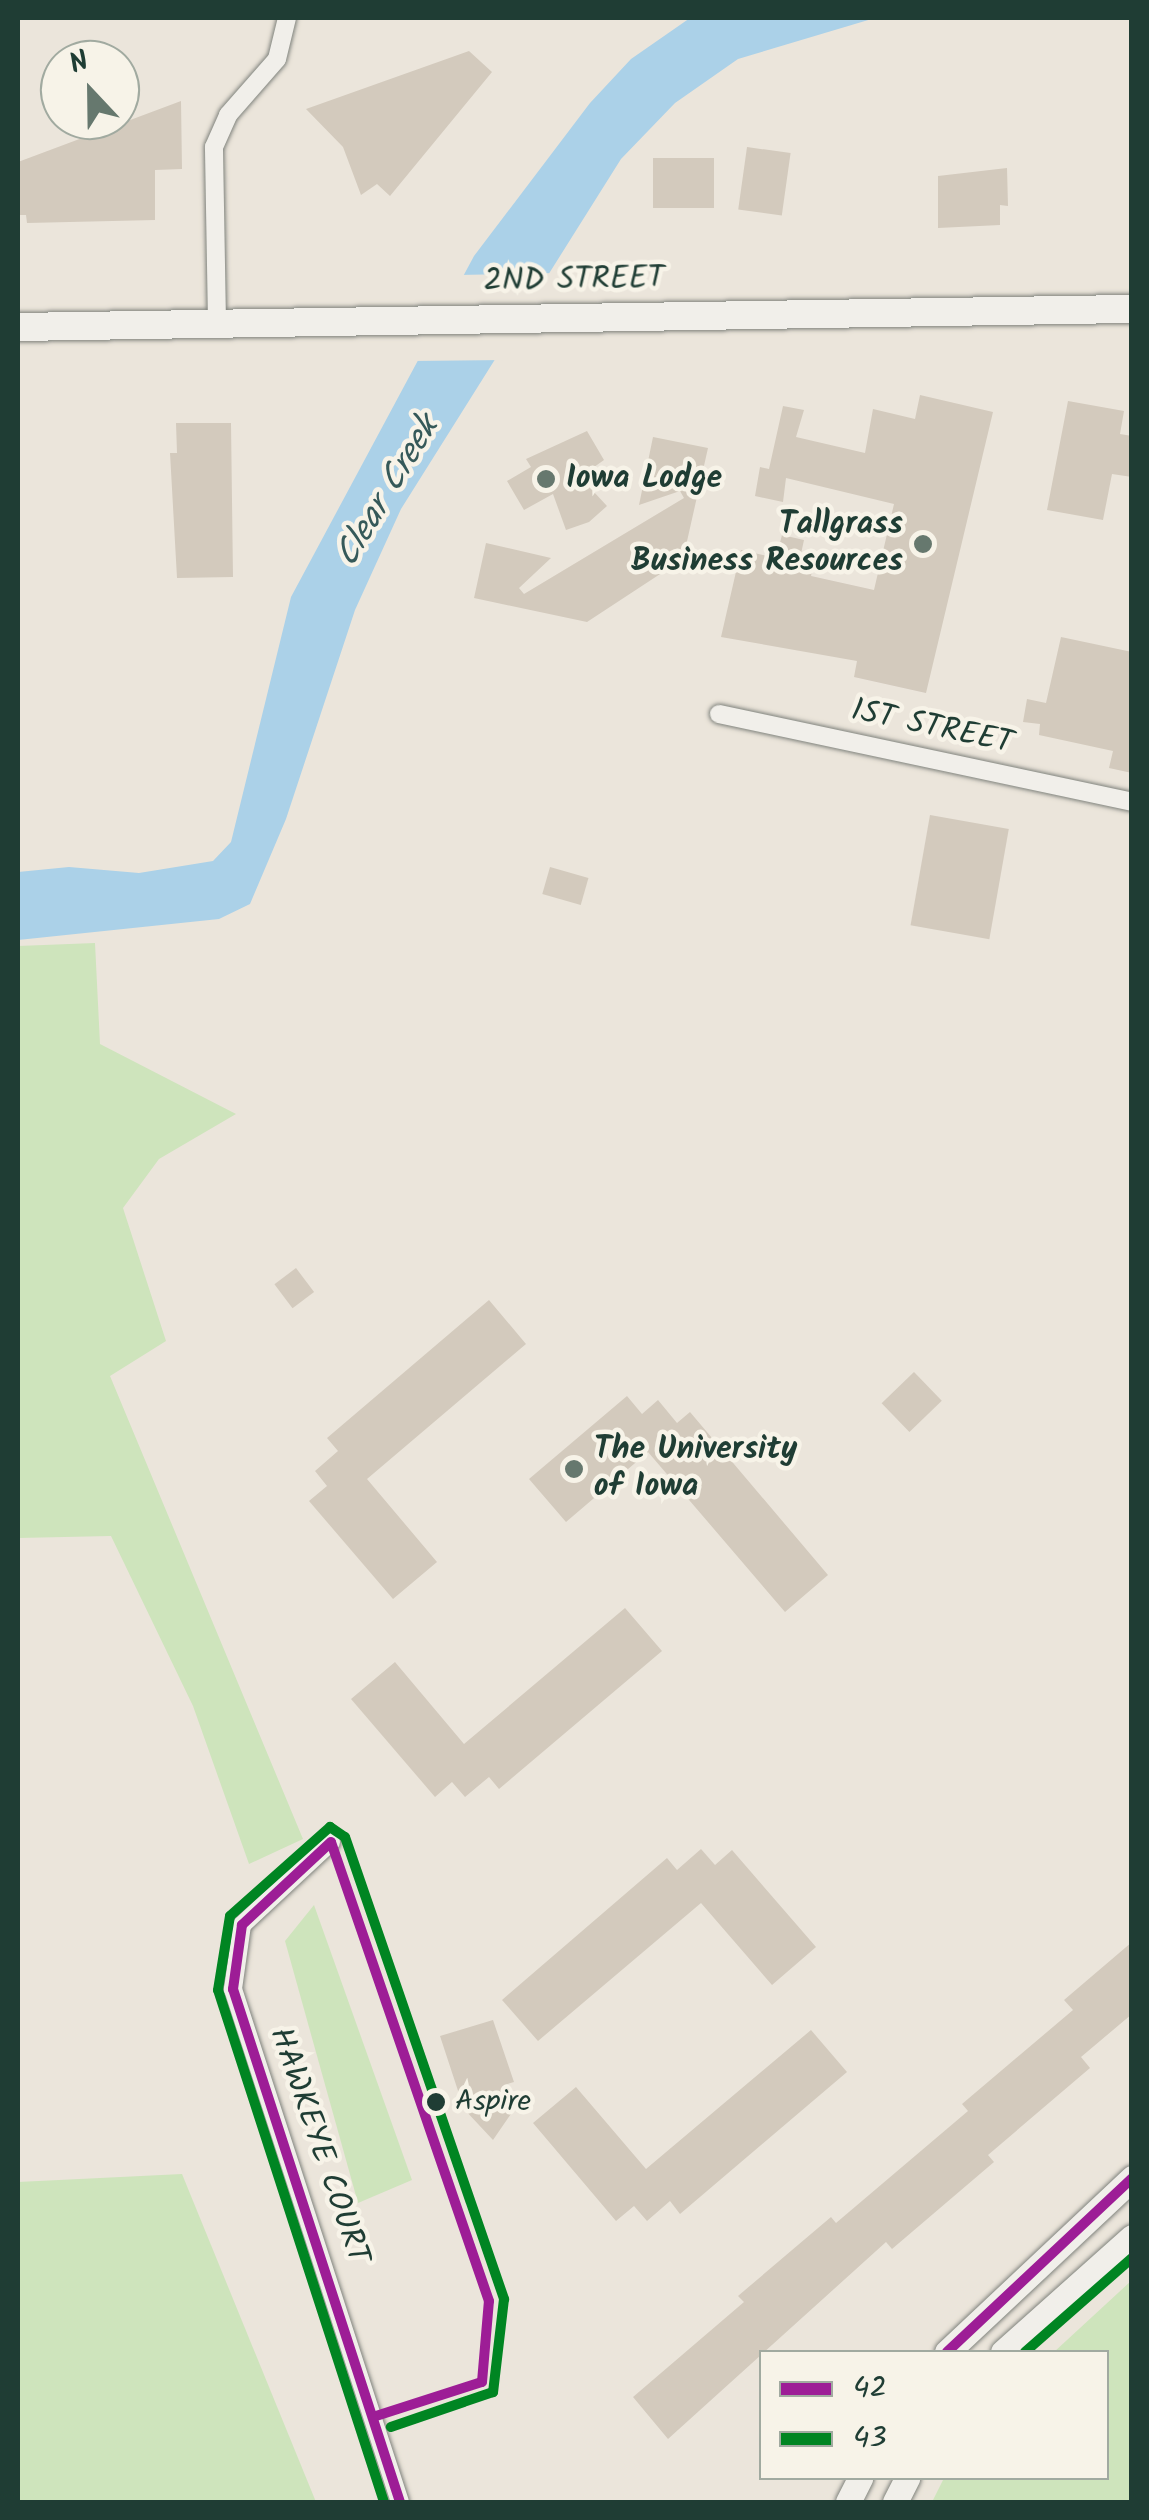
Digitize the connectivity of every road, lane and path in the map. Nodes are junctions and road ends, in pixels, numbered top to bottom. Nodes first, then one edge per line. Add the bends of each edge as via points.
1 (287, 18) edge
2 (1132, 309) edge
3 (217, 322) junction
4 (18, 327) edge
5 (719, 714) dead end
6 (1132, 802) edge
7 (331, 1842) dead end
8 (1132, 2178) edge
9 (1132, 2236) edge
10 (949, 2350) edge
11 (1005, 2350) edge
12 (907, 2480) edge
13 (400, 2502) edge
14 (895, 2502) edge

1 - 3 street via 277,60 228,115 214,147
2 - 3 main road, 2ND STREET
3 - 4 main road, 2ND STREET
5 - 6 street, 1ST STREET
7 - 13 street, HAWKEYE COURT via 242,1926 232,1989
8 - 10 main road
9 - 11 main road
12 - 14 main road

